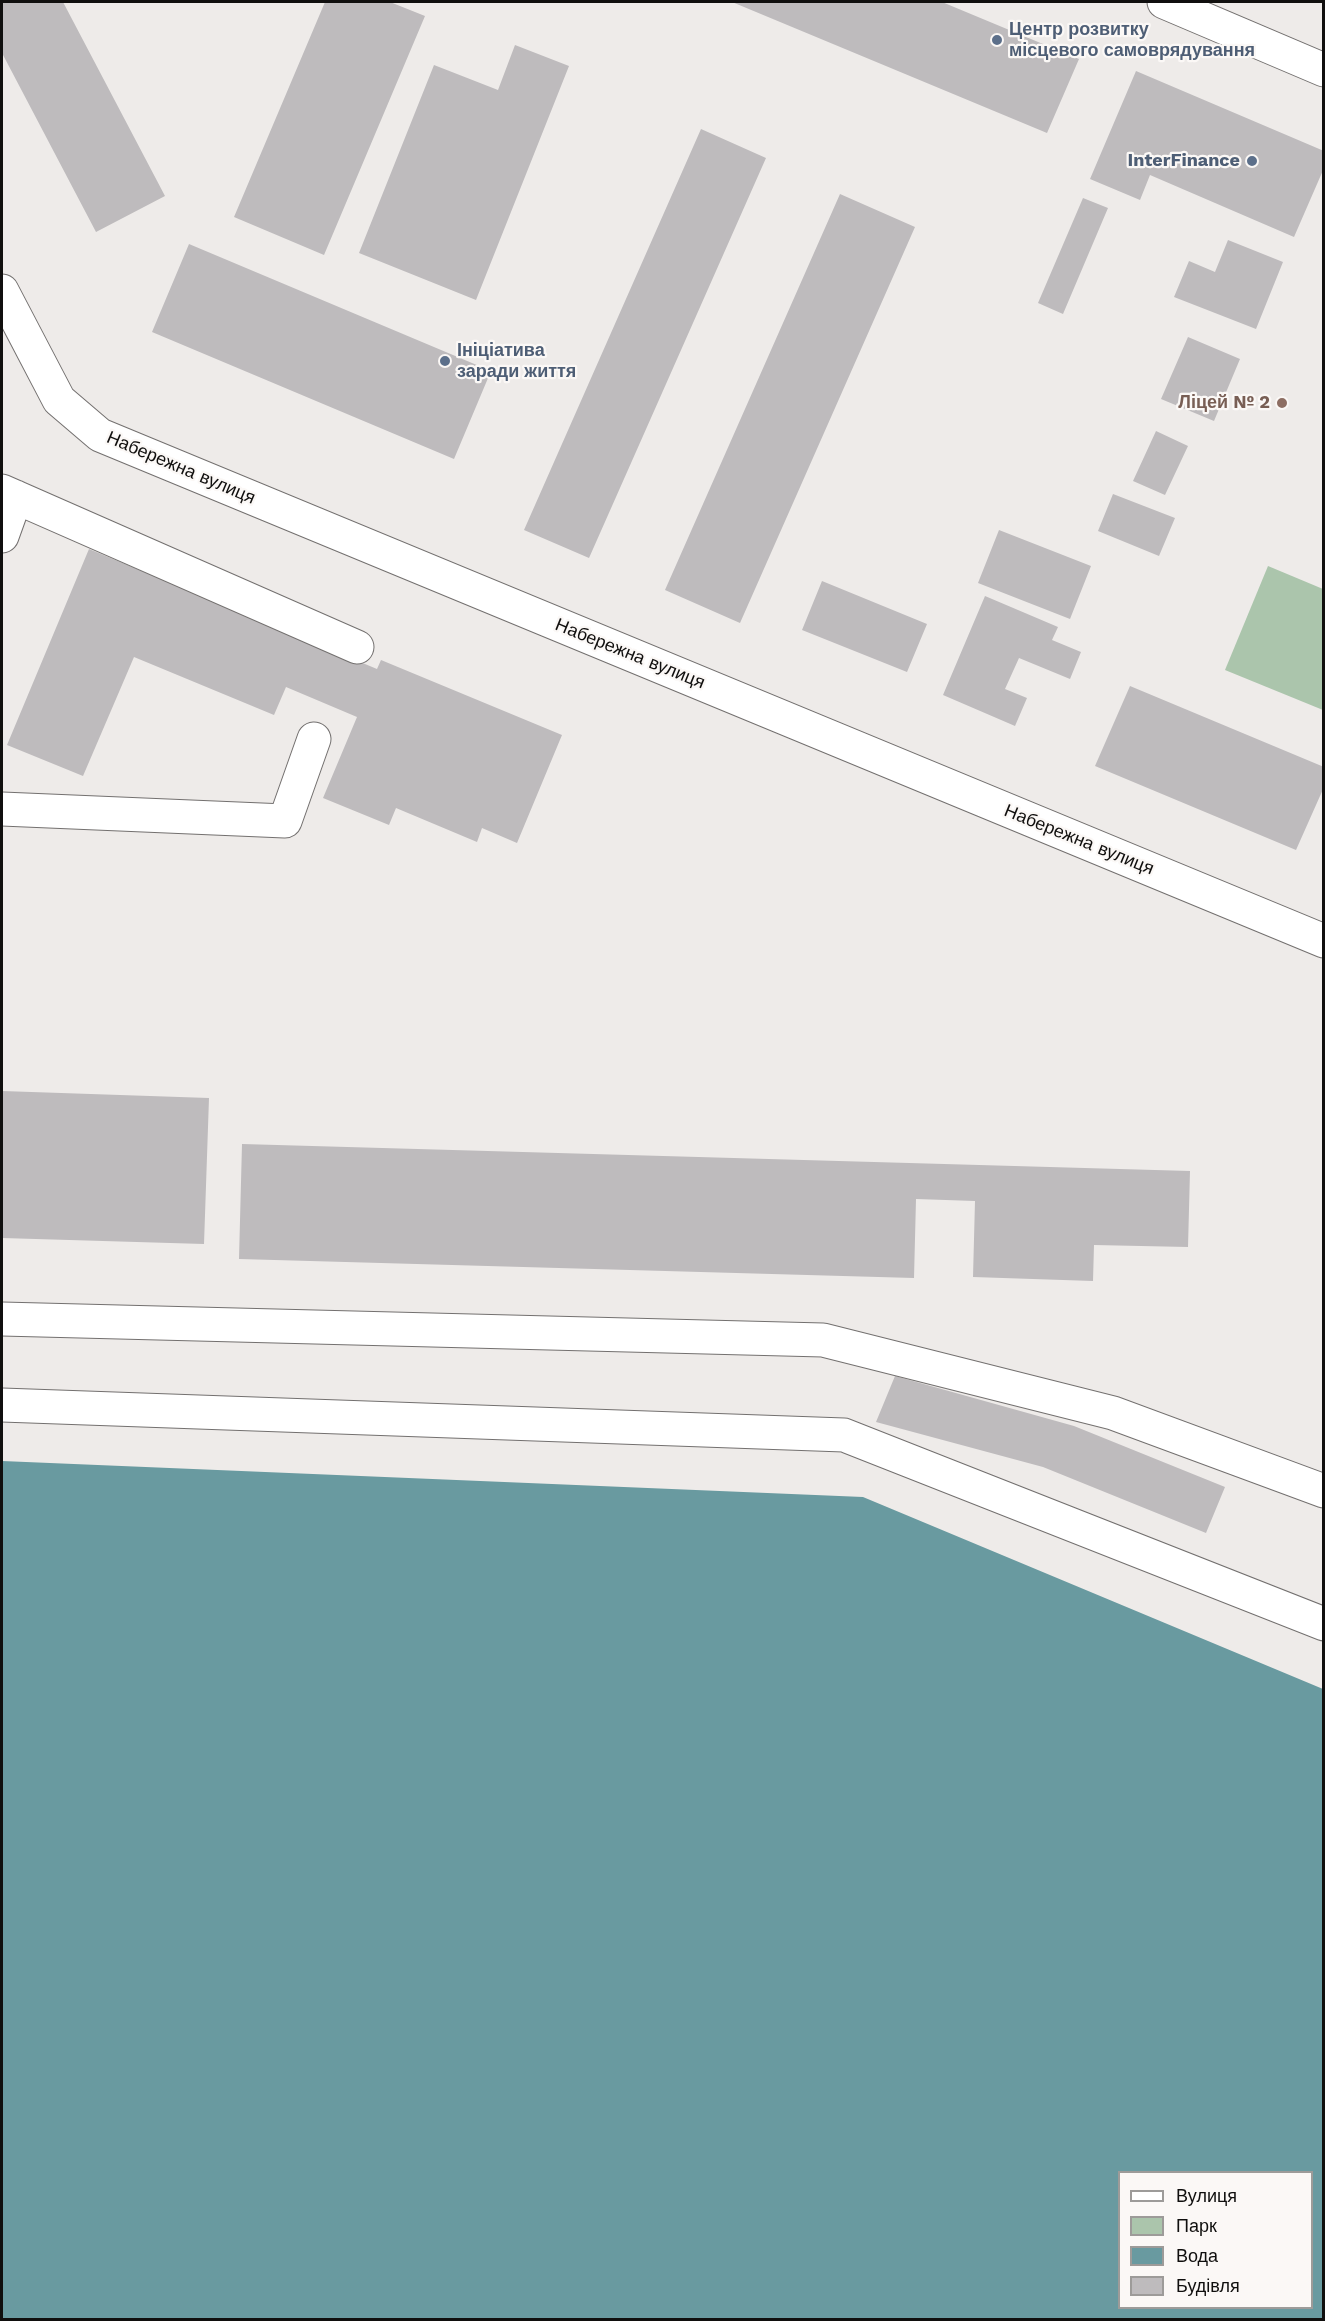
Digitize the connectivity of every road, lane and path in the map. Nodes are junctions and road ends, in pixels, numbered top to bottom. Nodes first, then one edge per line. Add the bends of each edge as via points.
1 (1164, 2) edge
2 (1323, 70) edge
3 (2, 291) edge
4 (9, 494) edge
5 (2, 536) edge
6 (357, 647) dead end
7 (314, 740) dead end
8 (2, 809) edge
9 (1323, 941) edge
10 (2, 1319) edge
11 (2, 1406) edge
12 (1323, 1491) edge
13 (1323, 1624) edge

1 - 2 street
3 - 9 street, Набережна вулиця via 59,400 100,435
4 - 5 street
4 - 6 street
7 - 8 street via 285,821
10 - 12 street via 823,1340 1113,1413
11 - 13 street via 844,1435

